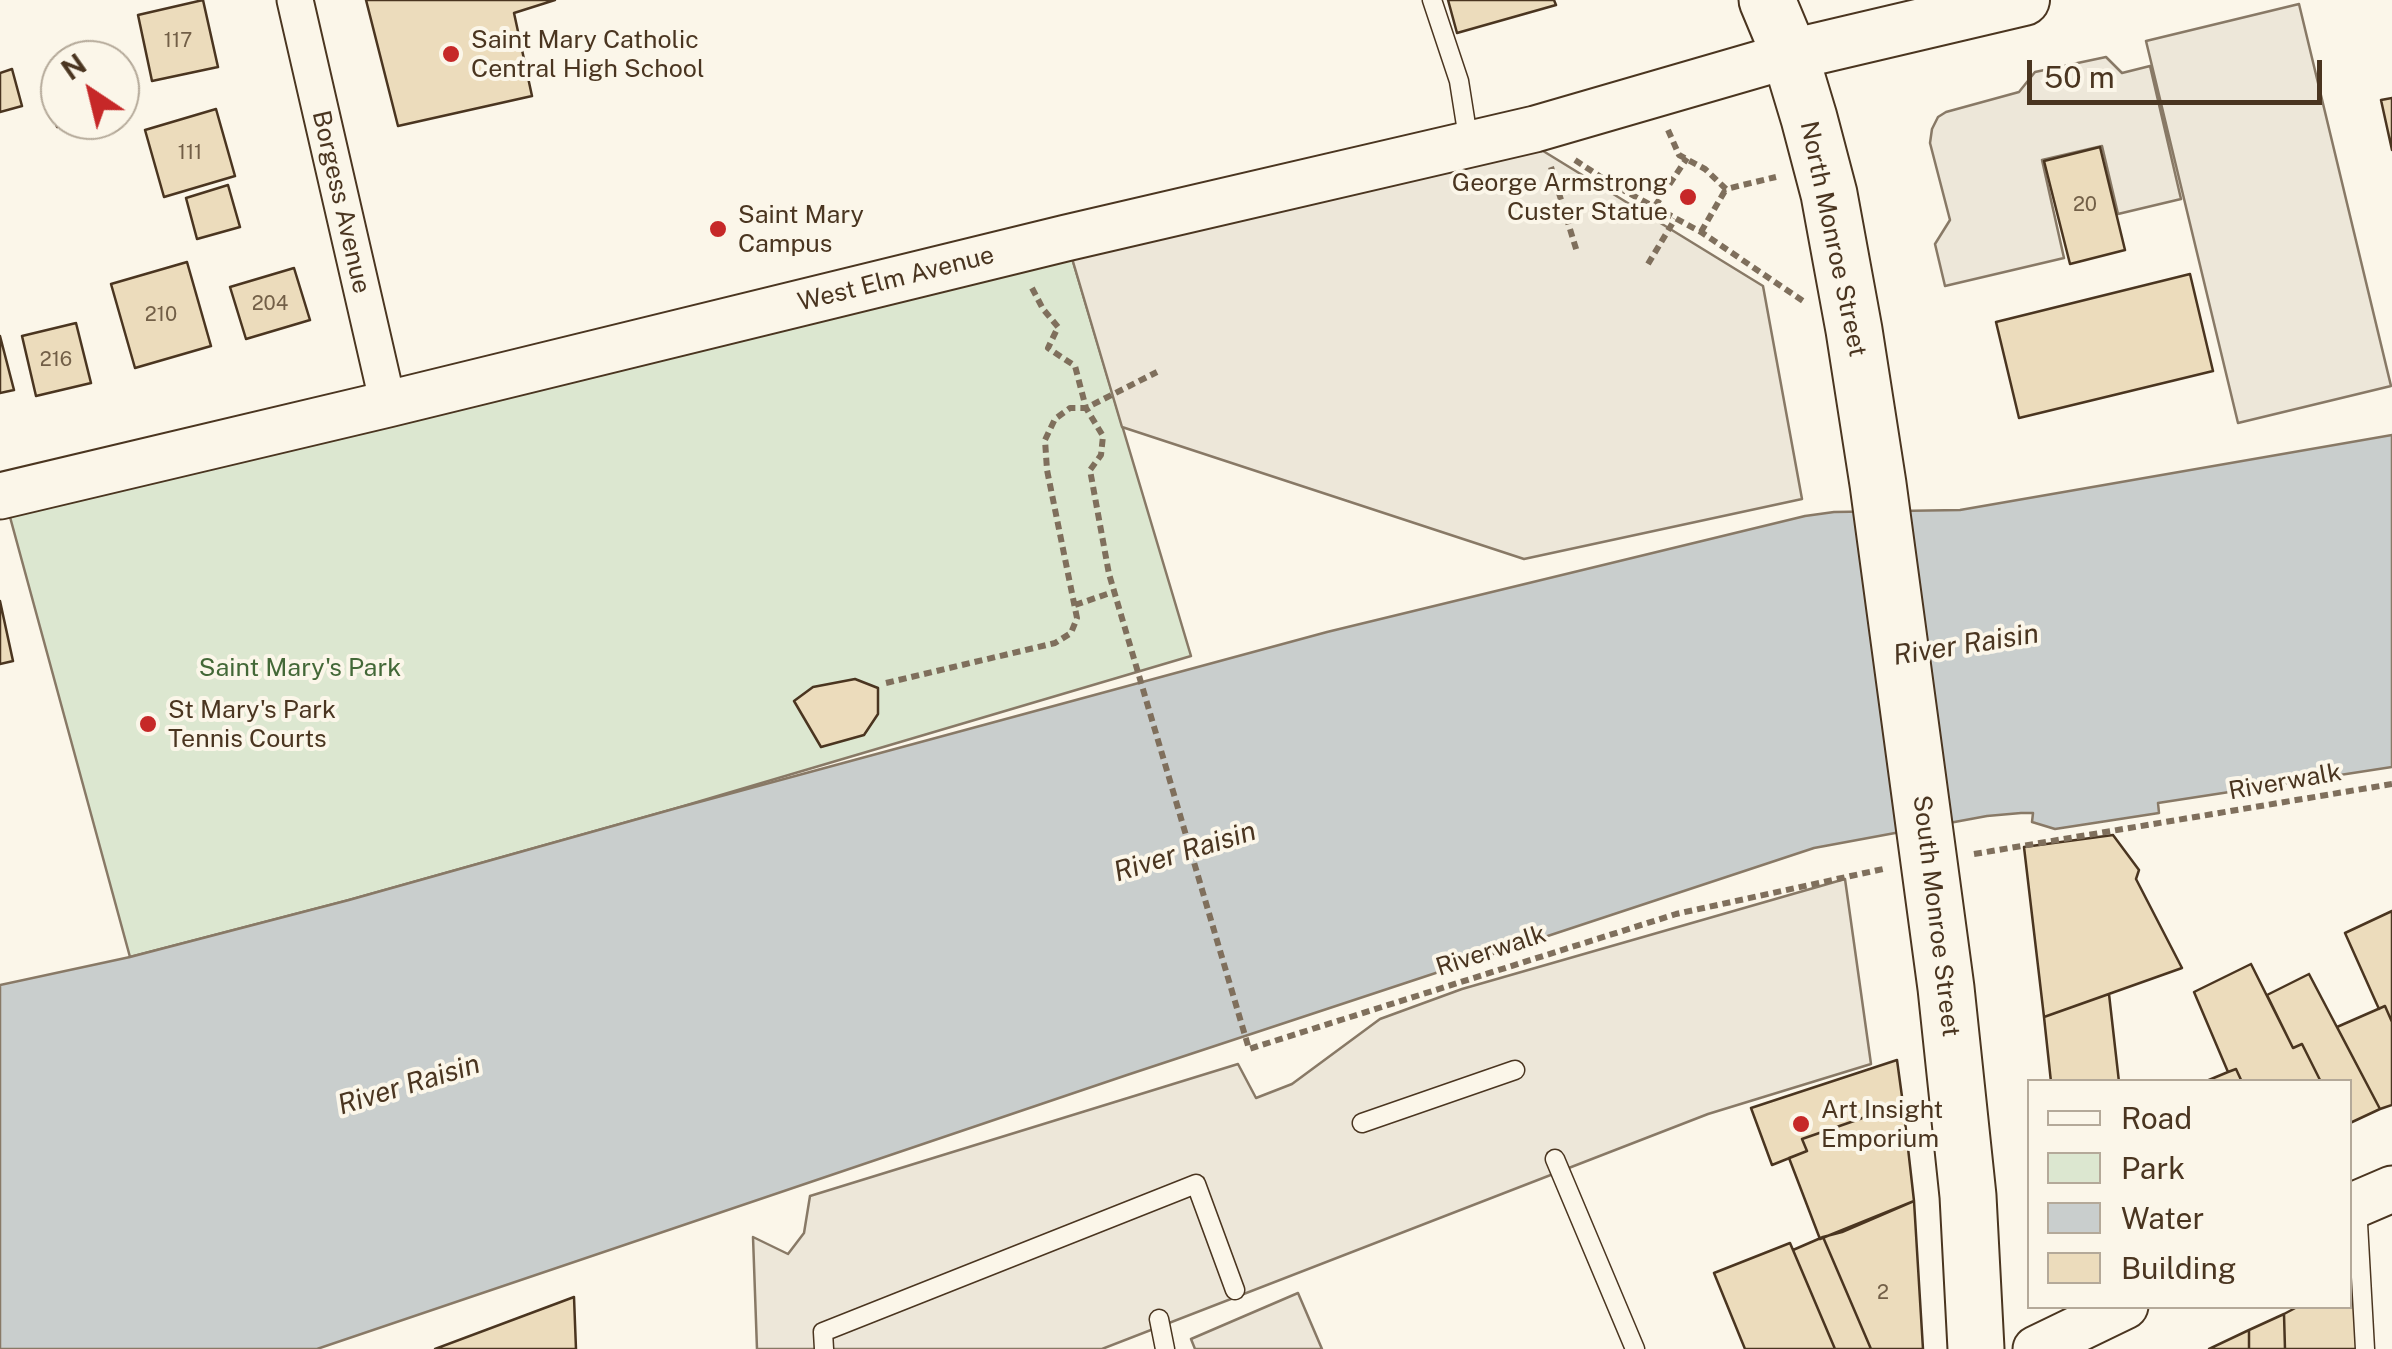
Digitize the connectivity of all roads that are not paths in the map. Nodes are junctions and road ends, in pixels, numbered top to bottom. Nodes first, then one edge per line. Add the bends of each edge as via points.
1 (295, 0) edge
2 (1432, 0) edge
3 (1767, 0) edge
4 (2024, 0) edge
5 (1790, 55) junction
6 (1469, 144) junction
7 (388, 404) junction
8 (1878, 484) joint
9 (0, 496) edge
10 (1516, 1070) dead end
11 (1362, 1123) dead end
12 (1555, 1159) dead end
13 (2366, 1200) edge
14 (1235, 1290) dead end
15 (2119, 1309) edge
16 (1159, 1318) dead end
17 (824, 1349) edge
18 (1166, 1349) edge
19 (1635, 1349) edge
20 (1976, 1349) edge
21 (2036, 1349) edge
22 (2364, 1349) edge

1 - 7 street, Borgess Avenue
2 - 6 lane via 1459,80
3 - 5 main road, North Monroe Street
4 - 5 main road
5 - 6 street, West Elm Avenue
5 - 8 main road, North Monroe Street via 1821,166
6 - 7 street, West Elm Avenue
7 - 9 street, West Elm Avenue
8 - 20 main road, South Monroe Street via 1957,1079
10 - 11 lane
12 - 19 lane
13 - 22 lane
14 - 17 lane via 1196,1184 823,1332
15 - 21 street
16 - 18 lane

